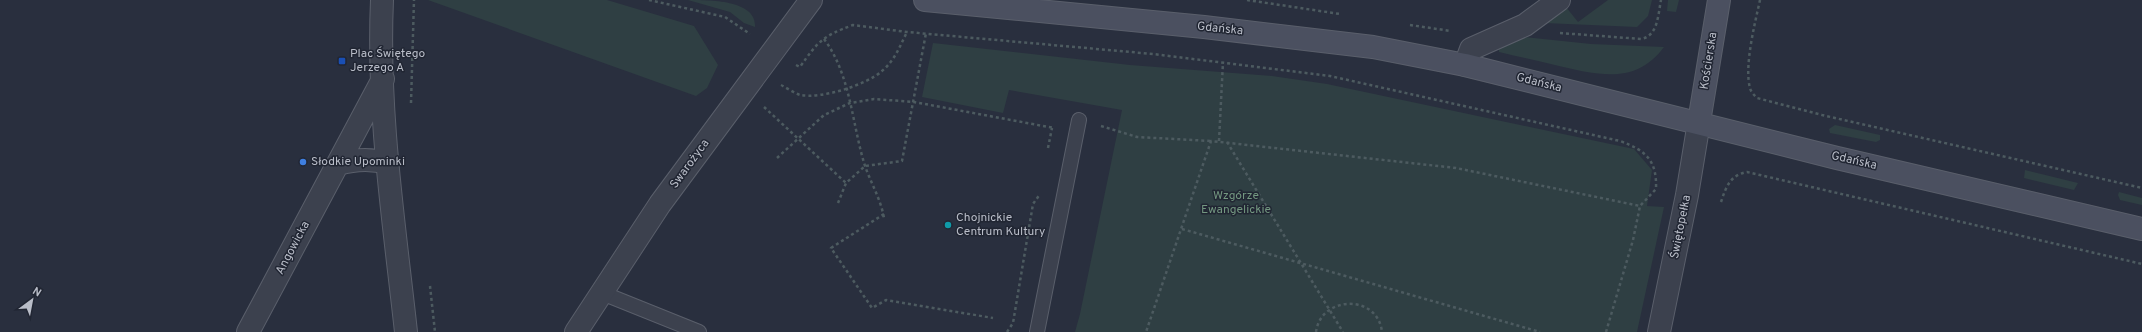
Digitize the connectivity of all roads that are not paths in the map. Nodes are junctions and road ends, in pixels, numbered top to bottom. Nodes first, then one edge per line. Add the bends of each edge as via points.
1 (382, 0) edge
2 (811, 0) edge
3 (925, 0) edge
4 (1559, 0) edge
5 (1719, 0) edge
6 (1465, 65) junction
7 (383, 79) junction
8 (1079, 120) dead end
9 (1698, 122) junction
10 (338, 164) junction
11 (388, 164) junction
12 (2142, 229) edge
13 (602, 293) junction
14 (248, 332) edge
15 (406, 332) edge
16 (576, 332) edge
17 (699, 332) edge
18 (1037, 332) edge
19 (1659, 332) edge

1 - 7 street
2 - 13 street, Swarożyca via 660,204
3 - 6 main road, Gdańska via 1366,46
4 - 6 street via 1525,25 1471,49
5 - 9 main road, Kościerska
6 - 9 main road, Gdańska
7 - 10 street, Angowicka
7 - 11 street
8 - 18 lane
9 - 12 main road, Gdańska via 1822,154
9 - 19 street, Świętopełka via 1687,195
10 - 11 street via 362,159 375,159
10 - 14 street, Angowicka
11 - 15 street
13 - 16 street, Swarożyca
13 - 17 lane

